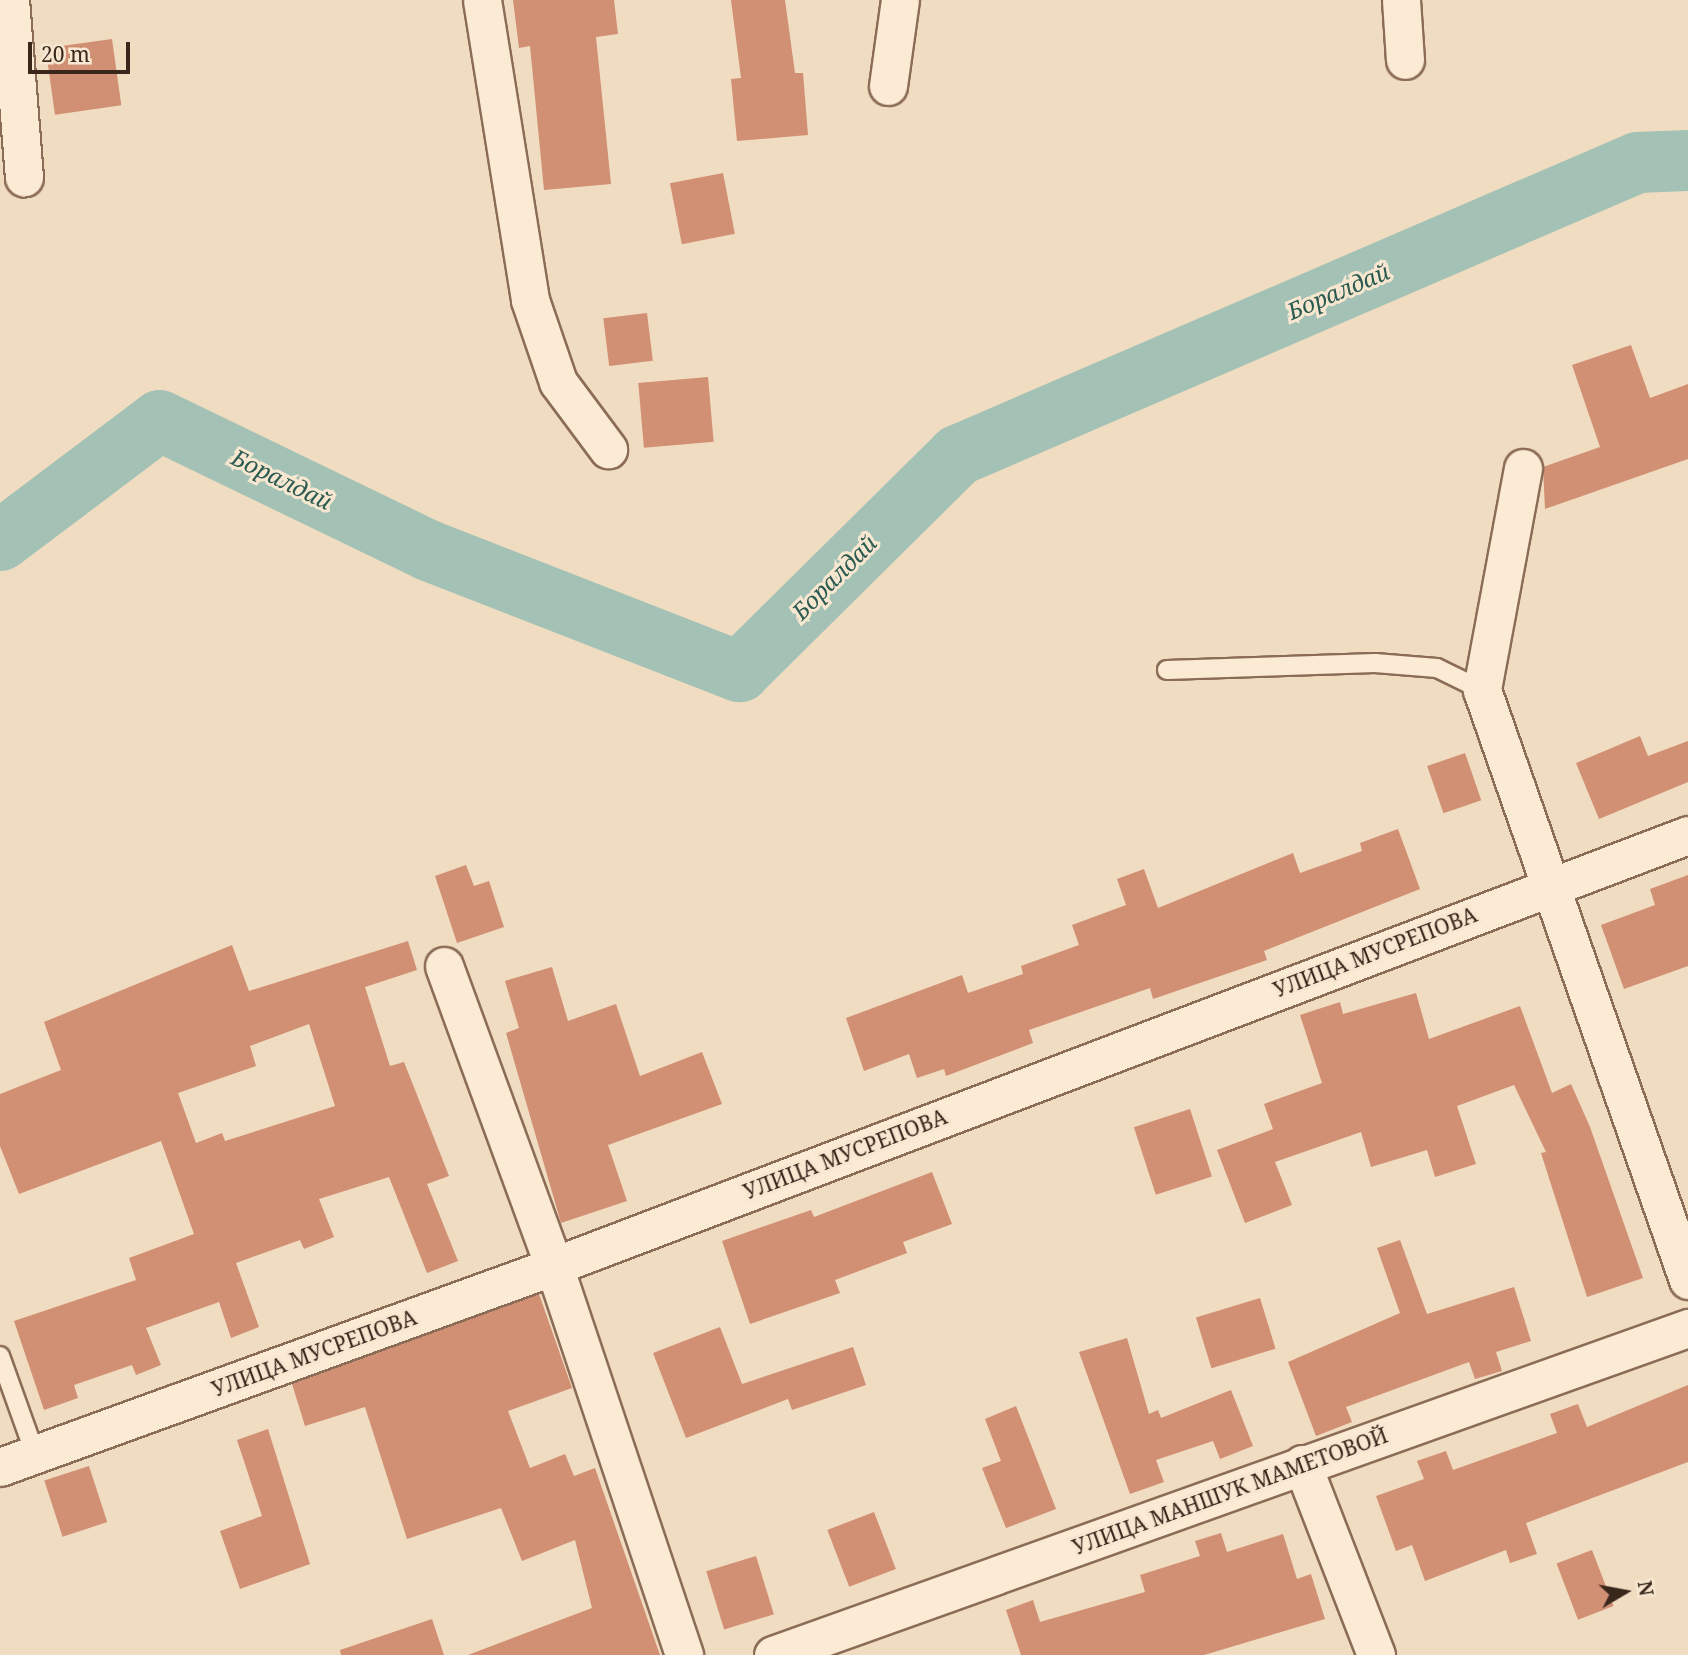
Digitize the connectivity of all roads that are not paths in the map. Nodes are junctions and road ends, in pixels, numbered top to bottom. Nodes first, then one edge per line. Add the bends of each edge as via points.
1 (10, 0) edge
2 (482, 0) edge
3 (900, 0) edge
4 (1401, 0) edge
5 (1405, 60) dead end
6 (888, 86) dead end
7 (24, 177) dead end
8 (608, 449) dead end
9 (1523, 468) dead end
10 (1167, 670) dead end
11 (1482, 690) junction
12 (1688, 835) edge
13 (1550, 884) junction
14 (444, 966) dead end
15 (554, 1266) junction
16 (1688, 1280) edge
17 (1688, 1328) edge
18 (0, 1356) edge
19 (35, 1454) junction
20 (1302, 1464) junction
21 (0, 1467) edge
22 (684, 1655) edge
23 (773, 1655) edge
24 (1376, 1655) edge

1 - 7 street
2 - 8 street via 530,300 558,383
3 - 6 street
4 - 5 street
9 - 11 street
10 - 11 lane via 1375,663 1437,668
11 - 13 street
12 - 13 street, УЛИЦА МУСРЕПОВА
13 - 15 street, УЛИЦА МУСРЕПОВА
13 - 16 street
14 - 15 street
15 - 19 street, УЛИЦА МУСРЕПОВА
15 - 22 street
17 - 20 street, УЛИЦА МАНШУК МАМЕТОВОЙ
18 - 19 lane
19 - 21 street, УЛИЦА МУСРЕПОВА
20 - 23 street, УЛИЦА МАНШУК МАМЕТОВОЙ
20 - 24 street

